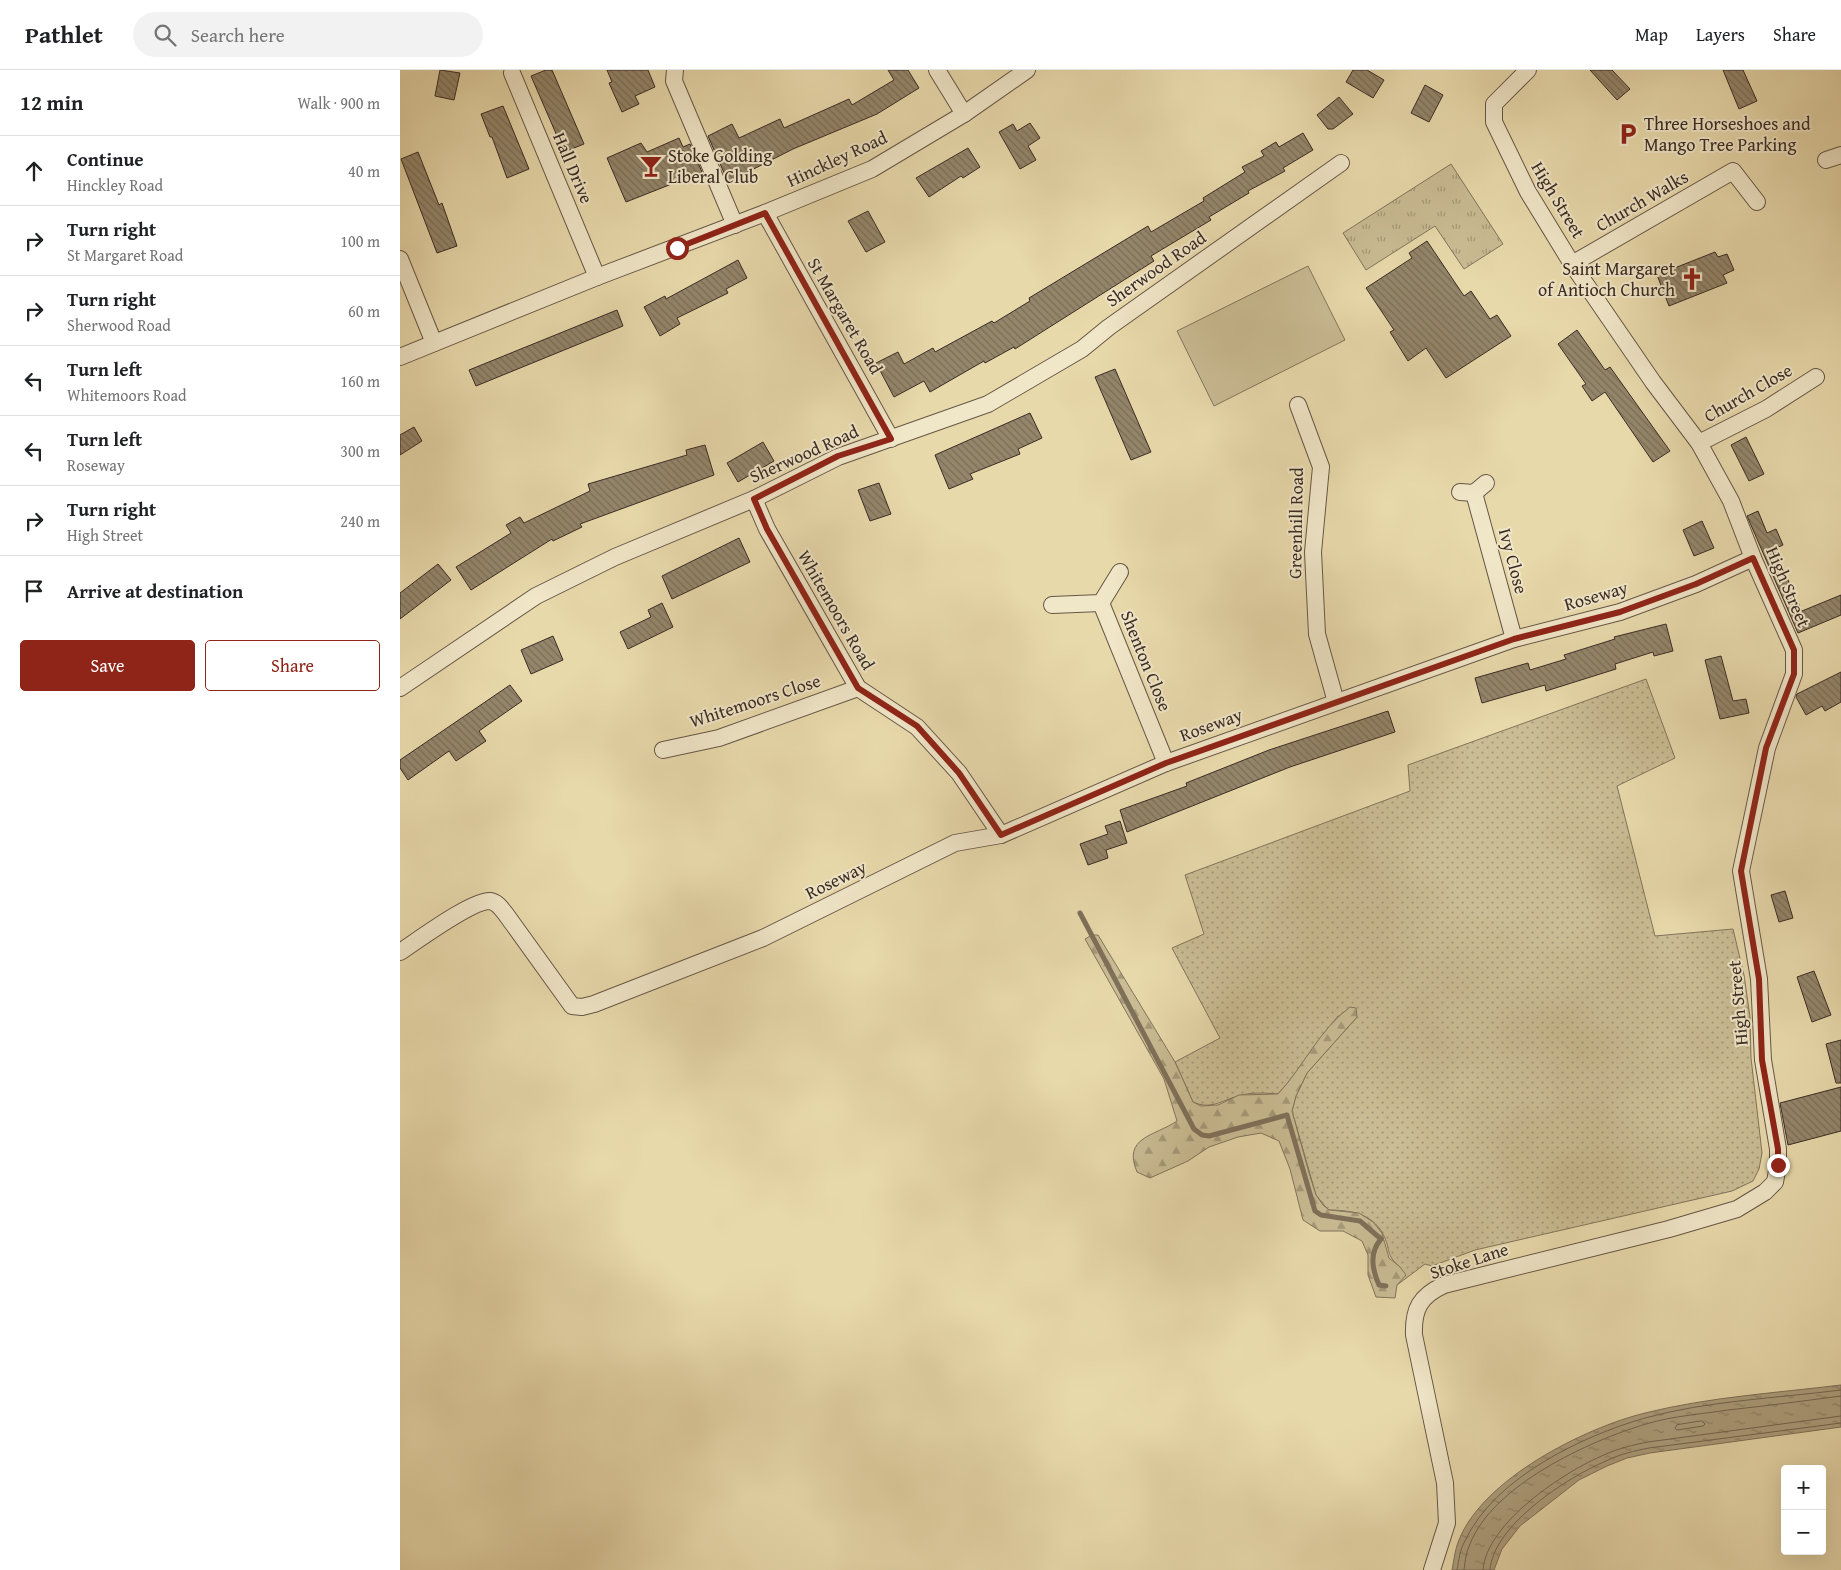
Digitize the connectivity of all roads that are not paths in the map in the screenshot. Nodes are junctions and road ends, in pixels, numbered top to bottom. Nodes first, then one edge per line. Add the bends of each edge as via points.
1 (675, 70) edge
2 (937, 70) edge
3 (1027, 70) edge
4 (1528, 70) edge
5 (512, 74) dead end
6 (964, 114) junction
7 (1341, 163) dead end
8 (1756, 202) dead end
9 (765, 213) junction
10 (735, 225) junction
11 (400, 259) edge
12 (1572, 264) junction
13 (597, 277) junction
14 (434, 343) junction
15 (400, 357) edge
16 (1816, 377) dead end
17 (1298, 405) dead end
18 (891, 439) junction
19 (1700, 443) junction
20 (1474, 489) dead end
21 (754, 499) junction
22 (1753, 558) junction
23 (1120, 572) dead end
24 (1101, 603) junction
25 (1052, 605) dead end
26 (1514, 639) junction
27 (400, 688) edge
28 (858, 688) junction
29 (1336, 702) junction
30 (663, 750) dead end
31 (1166, 763) junction
32 (1001, 835) junction
33 (400, 952) edge
34 (1765, 1192) joint
35 (1432, 1570) edge

1 - 10 street via 674,81
2 - 6 street
3 - 6 street, Hinckley Road
4 - 12 street, High Street via 1494,104 1494,122 1528,192
5 - 13 street, Hall Drive
6 - 9 street, Hinckley Road via 872,168
7 - 18 street, Sherwood Road via 1117,321 1082,350 988,404
8 - 12 street, Church Walks via 1733,171
9 - 10 street, Hinckley Road
9 - 18 street, St Margaret Road
10 - 13 street, Hinckley Road
11 - 14 street
12 - 19 street, High Street via 1653,382
13 - 14 street, Hinckley Road
14 - 15 street, Hinckley Road
16 - 19 street, Church Close via 1766,410
17 - 29 street, Greenhill Road via 1320,468 1313,552 1317,634
18 - 21 street, Sherwood Road via 838,456
19 - 22 street, High Street via 1732,501
20 - 26 street, Ivy Close
21 - 27 street, Sherwood Road via 616,557 536,596
21 - 28 street, Whitemoors Road via 772,537
22 - 26 street, Roseway via 1696,584 1620,612
22 - 34 street, High Street via 1794,650 1790,688 1766,748 1741,871 1759,979 1762,1060 1778,1149 1775,1182
23 - 24 street
24 - 25 street
24 - 31 street, Shenton Close
26 - 29 street, Roseway
28 - 30 street, Whitemoors Close via 719,738
28 - 32 street, Whitemoors Road via 917,726 959,773
29 - 31 street, Roseway
31 - 32 street, Roseway
32 - 33 street, Roseway via 955,844 763,938 582,1007 572,1006 505,913 491,901 464,910
34 - 35 street, Stoke Lane via 1737,1208 1430,1292 1414,1316 1414,1335 1446,1484 1447,1523

